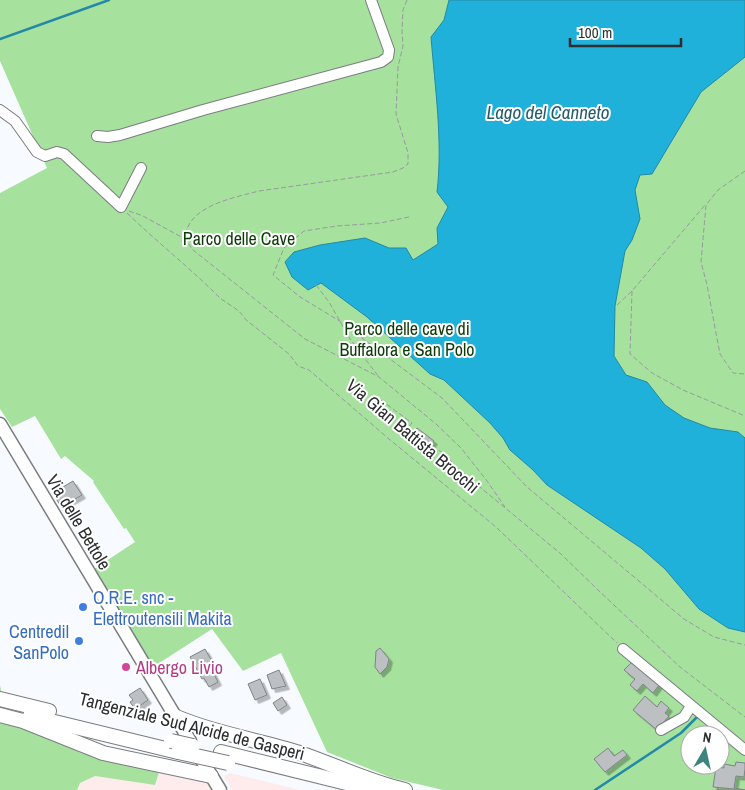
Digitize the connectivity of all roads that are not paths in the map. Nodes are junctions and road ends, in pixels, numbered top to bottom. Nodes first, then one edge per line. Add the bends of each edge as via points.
1 (371, 0) edge
2 (0, 110) edge
3 (97, 136) dead end
4 (140, 168) dead end
5 (0, 424) edge
6 (623, 649) road end
7 (0, 699) edge
8 (691, 706) junction
9 (0, 709) edge
10 (0, 715) edge
11 (174, 716) junction
12 (661, 730) dead end
13 (190, 741) dead end
14 (175, 747) junction
15 (745, 750) edge
16 (224, 758) junction
17 (203, 762) dead end
18 (211, 776) junction
19 (220, 790) edge
20 (334, 790) edge
21 (375, 790) edge
22 (405, 790) edge

1 - 3 street via 389,50 388,57 381,62 120,135
2 - 4 street via 15,121 37,152 45,156 57,152 64,154 121,207
5 - 11 main road, Via delle Bettole
6 - 8 street
7 - 14 highway, Tangenziale Sud Alcide de Gasperi
8 - 12 street via 684,717
8 - 15 street
9 - 14 highway, Tangenziale Sud Alcide de Gasperi
10 - 18 highway via 103,753
11 - 13 main road, Via delle Bettole
11 - 22 highway via 195,725 298,753
14 - 16 highway, Tangenziale Sud Alcide de Gasperi, bridge
16 - 20 highway, Tangenziale Sud Alcide de Gasperi
16 - 21 highway, Tangenziale Sud Alcide de Gasperi
17 - 18 main road
18 - 19 main road

